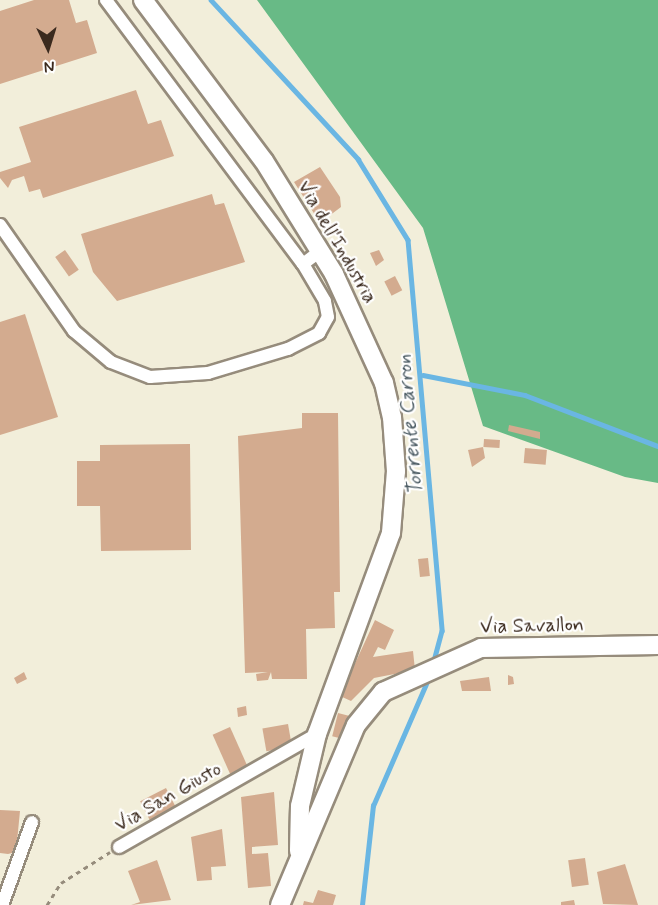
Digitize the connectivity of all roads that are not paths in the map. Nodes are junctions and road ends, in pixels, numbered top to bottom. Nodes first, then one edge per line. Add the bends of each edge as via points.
1 (106, 0) edge
2 (143, 0) edge
3 (0, 225) edge
4 (320, 251) junction
5 (303, 264) junction
6 (658, 645) edge
7 (318, 734) junction
8 (32, 822) dead end
9 (119, 847) road end
10 (299, 851) junction
11 (2, 905) edge
12 (280, 905) edge

1 - 5 street
2 - 4 street, Via dell'Industria via 264,161
3 - 5 street via 74,331 111,362 150,377 208,374 288,349 319,333 328,317 325,301
4 - 5 street
4 - 7 street, Via dell'Industria via 384,383 396,471 391,533
6 - 10 street, Via Savallon via 464,652 383,692 356,725
7 - 9 street, Via San Giusto
7 - 10 street, Via dell'Industria via 300,806
8 - 11 street
10 - 12 street

